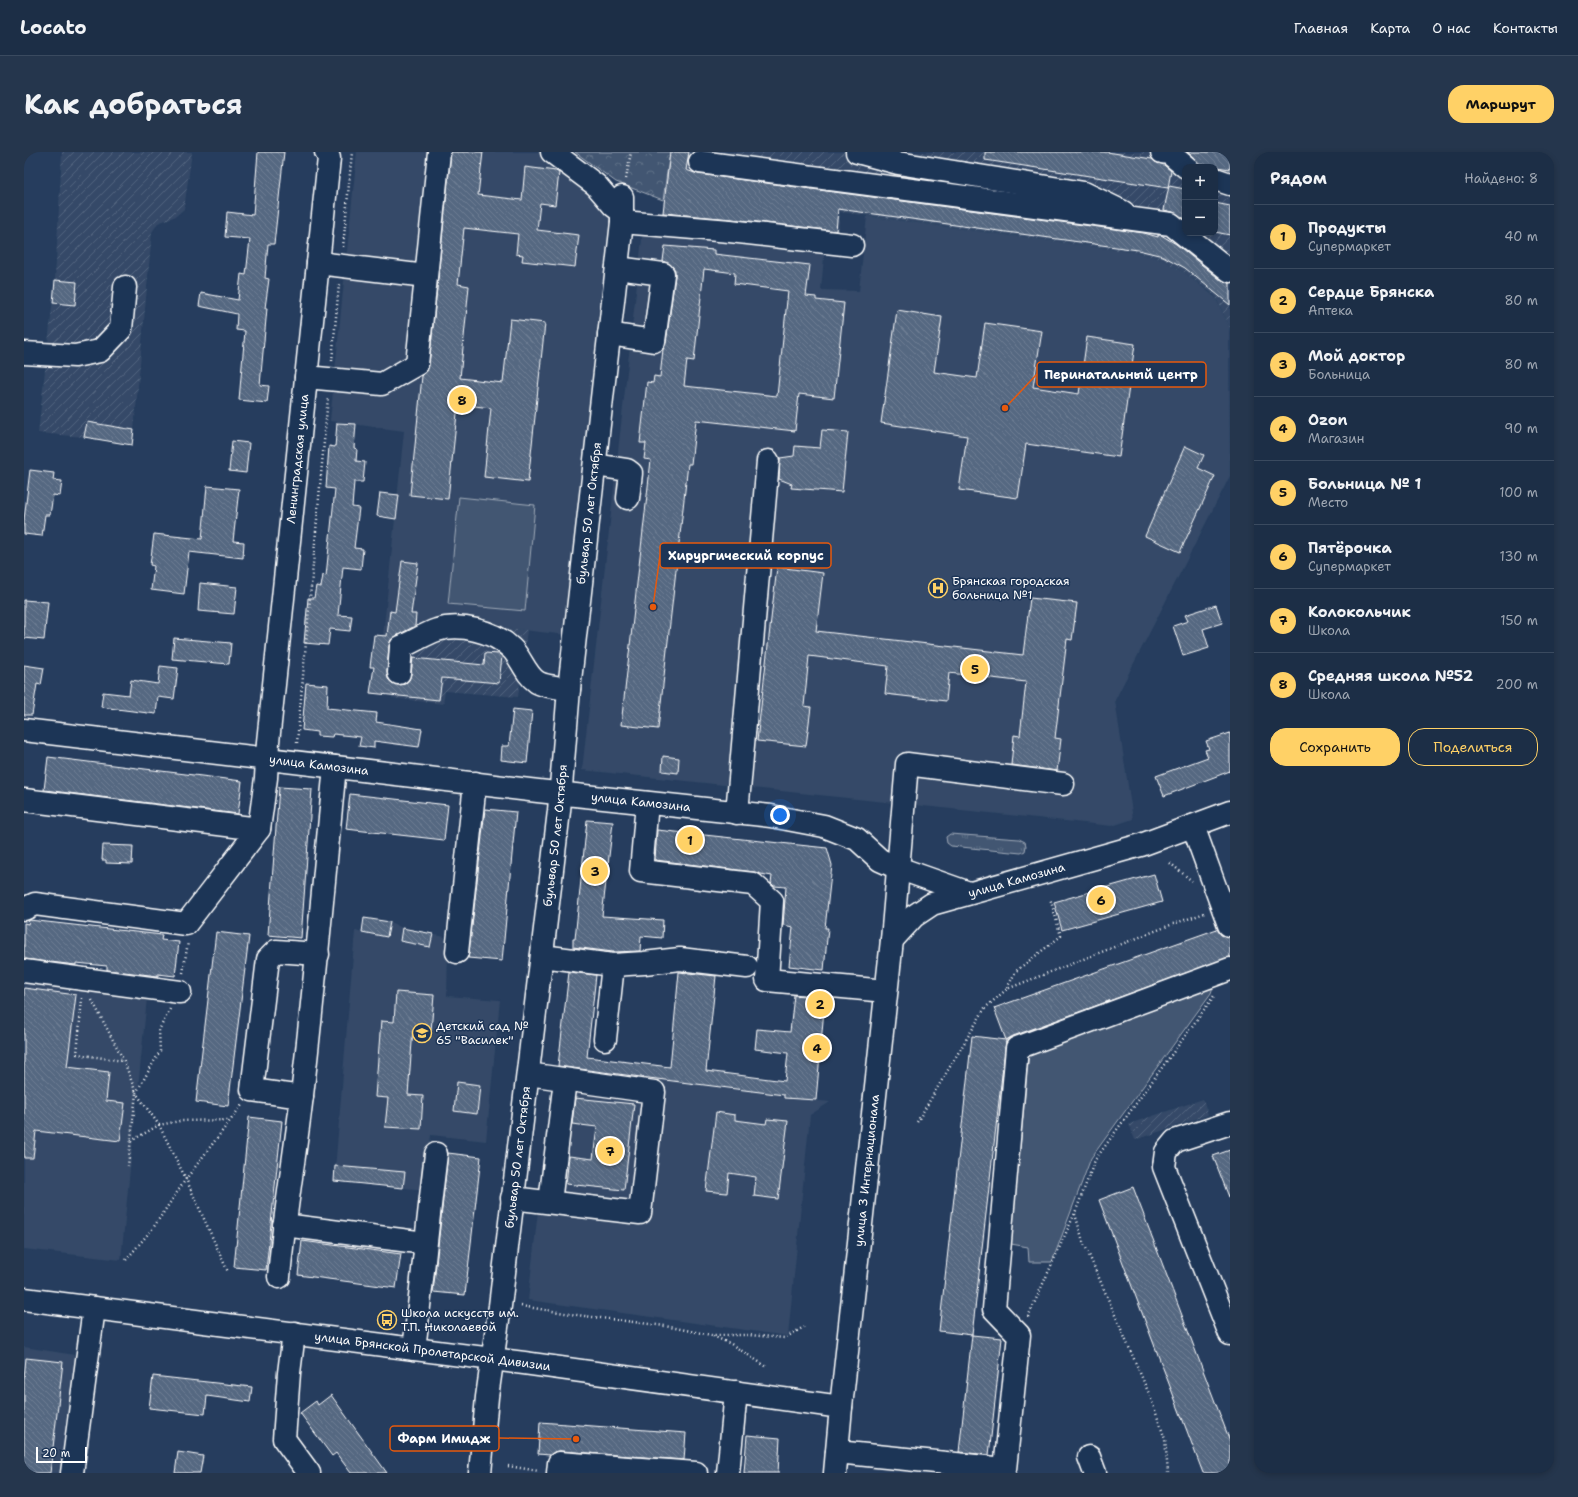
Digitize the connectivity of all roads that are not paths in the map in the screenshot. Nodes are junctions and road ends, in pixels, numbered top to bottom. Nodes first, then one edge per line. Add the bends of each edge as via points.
1 (439, 152) edge
2 (552, 152) edge
3 (857, 152) edge
4 (1162, 152) edge
5 (328, 155) edge
6 (700, 162) dead end
7 (1182, 164) edge
8 (1218, 180) edge
9 (1230, 184) edge
10 (622, 210) junction
11 (1141, 220) junction
12 (852, 245) dead end
13 (318, 263) junction
14 (617, 268) junction
15 (1230, 271) edge
16 (426, 276) junction
17 (125, 287) dead end
18 (609, 334) junction
19 (24, 353) edge
20 (306, 377) junction
21 (768, 461) dead end
22 (595, 465) junction
23 (628, 498) dead end
24 (399, 673) dead end
25 (569, 689) junction
26 (24, 730) edge
27 (268, 759) junction
28 (335, 767) junction
29 (475, 783) junction
30 (1063, 784) dead end
31 (561, 794) junction
32 (24, 800) edge
33 (647, 803) junction
34 (1230, 812) edge
35 (737, 813) junction
36 (1193, 826) junction
37 (259, 829) junction
38 (898, 868) junction
39 (969, 893) junction
40 (24, 908) edge
41 (1226, 916) road end
42 (892, 940) junction
43 (457, 952) dead end
44 (318, 954) junction
45 (542, 956) junction
46 (613, 965) junction
47 (747, 966) dead end
48 (1230, 969) edge
49 (24, 971) edge
50 (886, 991) junction
51 (180, 992) road end
52 (605, 1039) dead end
53 (528, 1074) junction
54 (565, 1080) junction
55 (302, 1097) junction
56 (1230, 1123) edge
57 (436, 1154) dead end
58 (512, 1198) junction
59 (550, 1202) junction
60 (284, 1225) junction
61 (425, 1243) junction
62 (279, 1277) dead end
63 (24, 1299) edge
64 (94, 1308) junction
65 (294, 1333) junction
66 (1230, 1334) edge
67 (414, 1349) junction
68 (493, 1360) junction
69 (736, 1392) junction
70 (841, 1407) junction
71 (836, 1462) edge
72 (551, 1472) edge
73 (72, 1473) edge
74 (309, 1473) edge
75 (480, 1473) edge
76 (696, 1473) edge
77 (728, 1473) edge

1 - 16 street
2 - 10 street via 596,185 614,206
3 - 11 street via 898,163 1084,193
4 - 7 street via 1169,153
5 - 13 street, Ленинградская улица
6 - 11 street
8 - 9 street
10 - 12 street via 730,231
10 - 14 street, бульвар 50 лет Октября
11 - 15 street via 1171,224
13 - 16 street
13 - 20 street, Ленинградская улица
14 - 18 street, бульвар 50 лет Октября
14 - 18 street via 663,274 654,341
16 - 20 street via 417,364 382,384
17 - 19 street via 121,329 100,351 75,356
18 - 22 street, бульвар 50 лет Октября
20 - 27 street, Ленинградская улица
21 - 35 street
22 - 23 street via 627,470 631,473
22 - 25 street, бульвар 50 лет Октября
24 - 25 street via 401,647 438,630 463,627 495,635 511,647 538,683
25 - 31 street, бульвар 50 лет Октября
26 - 27 street, улица Камозина
27 - 28 street, улица Камозина
27 - 37 street, Ленинградская улица
28 - 29 street, улица Камозина
28 - 44 street
29 - 31 street, улица Камозина
29 - 43 street
30 - 38 street, улица 3 Интернационала via 907,764
31 - 33 street, улица Камозина
31 - 45 street, бульвар 50 лет Октября
32 - 37 street
33 - 35 street, улица Камозина
33 - 50 street via 642,871 753,884 772,901 767,980
34 - 36 street, улица Камозина
35 - 38 street, улица Камозина via 771,816 824,826 857,839 880,860
36 - 39 street, улица Камозина via 1141,845
36 - 41 street
37 - 40 street via 186,924 35,904
38 - 39 street, улица Камозина
38 - 42 street, улица 3 Интернационала
39 - 42 street via 932,904 914,916
42 - 50 street, улица 3 Интернационала
44 - 55 street
44 - 55 street via 276,951 268,959 252,1090
45 - 46 street
45 - 53 street, бульвар 50 лет Октября
46 - 47 street via 680,959
46 - 52 street
48 - 71 street via 1017,1048 994,1309 1019,1335 1005,1469
49 - 51 street via 82,981
50 - 70 street, улица 3 Интернационала
53 - 54 street
53 - 58 street, бульвар 50 лет Октября
54 - 59 street
54 - 59 street via 654,1092 640,1213
55 - 60 street
56 - 66 street via 1175,1141 1166,1152 1164,1167
57 - 61 street
58 - 59 street
58 - 68 street, бульвар 50 лет Октября
60 - 61 street
60 - 62 street
61 - 67 street
63 - 64 street, улица Брянской Пролетарской Дивизии
64 - 65 street, улица Брянской Пролетарской Дивизии
64 - 73 street
65 - 67 street, улица Брянской Пролетарской Дивизии
65 - 74 street via 284,1439
67 - 68 street, улица Брянской Пролетарской Дивизии
68 - 69 street, улица Брянской Пролетарской Дивизии
68 - 75 street, бульвар 50 лет Октября
69 - 70 street, улица Брянской Пролетарской Дивизии
69 - 77 street
70 - 71 street, улица 3 Интернационала
72 - 76 street via 560,1463

